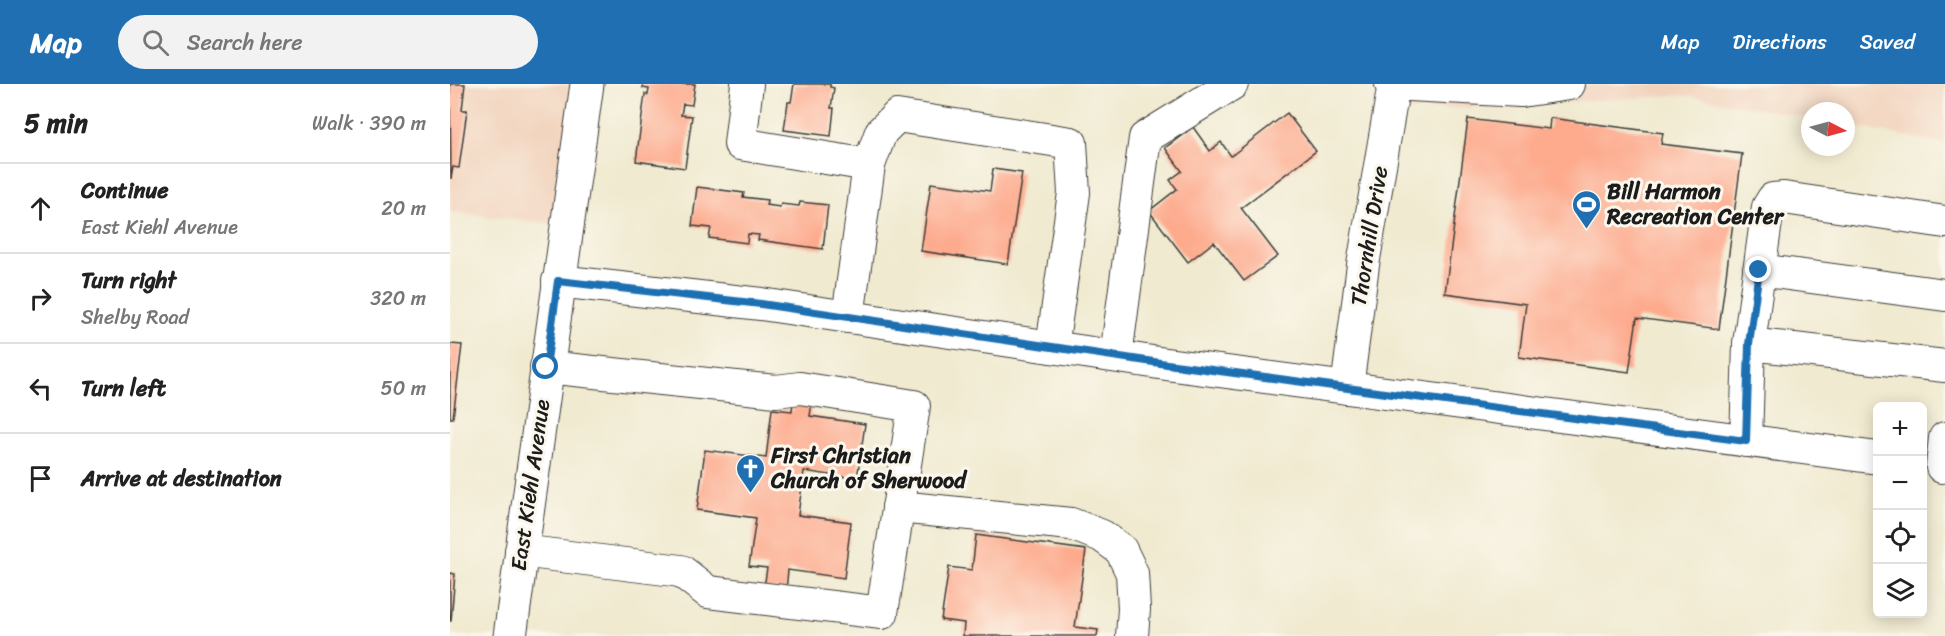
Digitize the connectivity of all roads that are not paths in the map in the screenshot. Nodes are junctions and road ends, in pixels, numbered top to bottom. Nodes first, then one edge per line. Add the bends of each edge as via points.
1 (586, 84) edge
2 (747, 84) edge
3 (1232, 84) edge
4 (1393, 84) edge
5 (1569, 84) edge
6 (1523, 88) edge
7 (868, 165) junction
8 (1945, 222) edge
9 (1759, 270) junction
10 (558, 281) junction
11 (1945, 295) edge
12 (848, 317) junction
13 (1749, 344) junction
14 (1052, 347) junction
15 (1116, 356) junction
16 (1945, 366) edge
17 (546, 367) junction
18 (1347, 388) junction
19 (1746, 441) junction
20 (1873, 457) edge
21 (898, 507) junction
22 (521, 551) junction
23 (880, 624) edge
24 (510, 636) edge
25 (1132, 636) edge

1 - 10 main road, East Kiehl Avenue
2 - 7 street via 740,144
3 - 15 street via 1145,138
4 - 6 street
4 - 18 street, Thornhill Drive
5 - 6 street
7 - 12 street
7 - 14 street via 881,132 897,116 1071,142 1074,193
8 - 9 street via 1773,199 1768,207
9 - 11 street
9 - 13 street
10 - 12 street
10 - 17 main road, East Kiehl Avenue
12 - 14 street
13 - 16 street
13 - 19 street
14 - 15 street
15 - 18 street
17 - 21 street via 776,391 800,388 914,406
17 - 22 main road, East Kiehl Avenue
18 - 19 street
19 - 20 street
21 - 23 street
21 - 25 street via 1071,524 1102,536 1121,550 1132,573
22 - 23 street via 681,571 708,592
22 - 24 main road, East Kiehl Avenue

